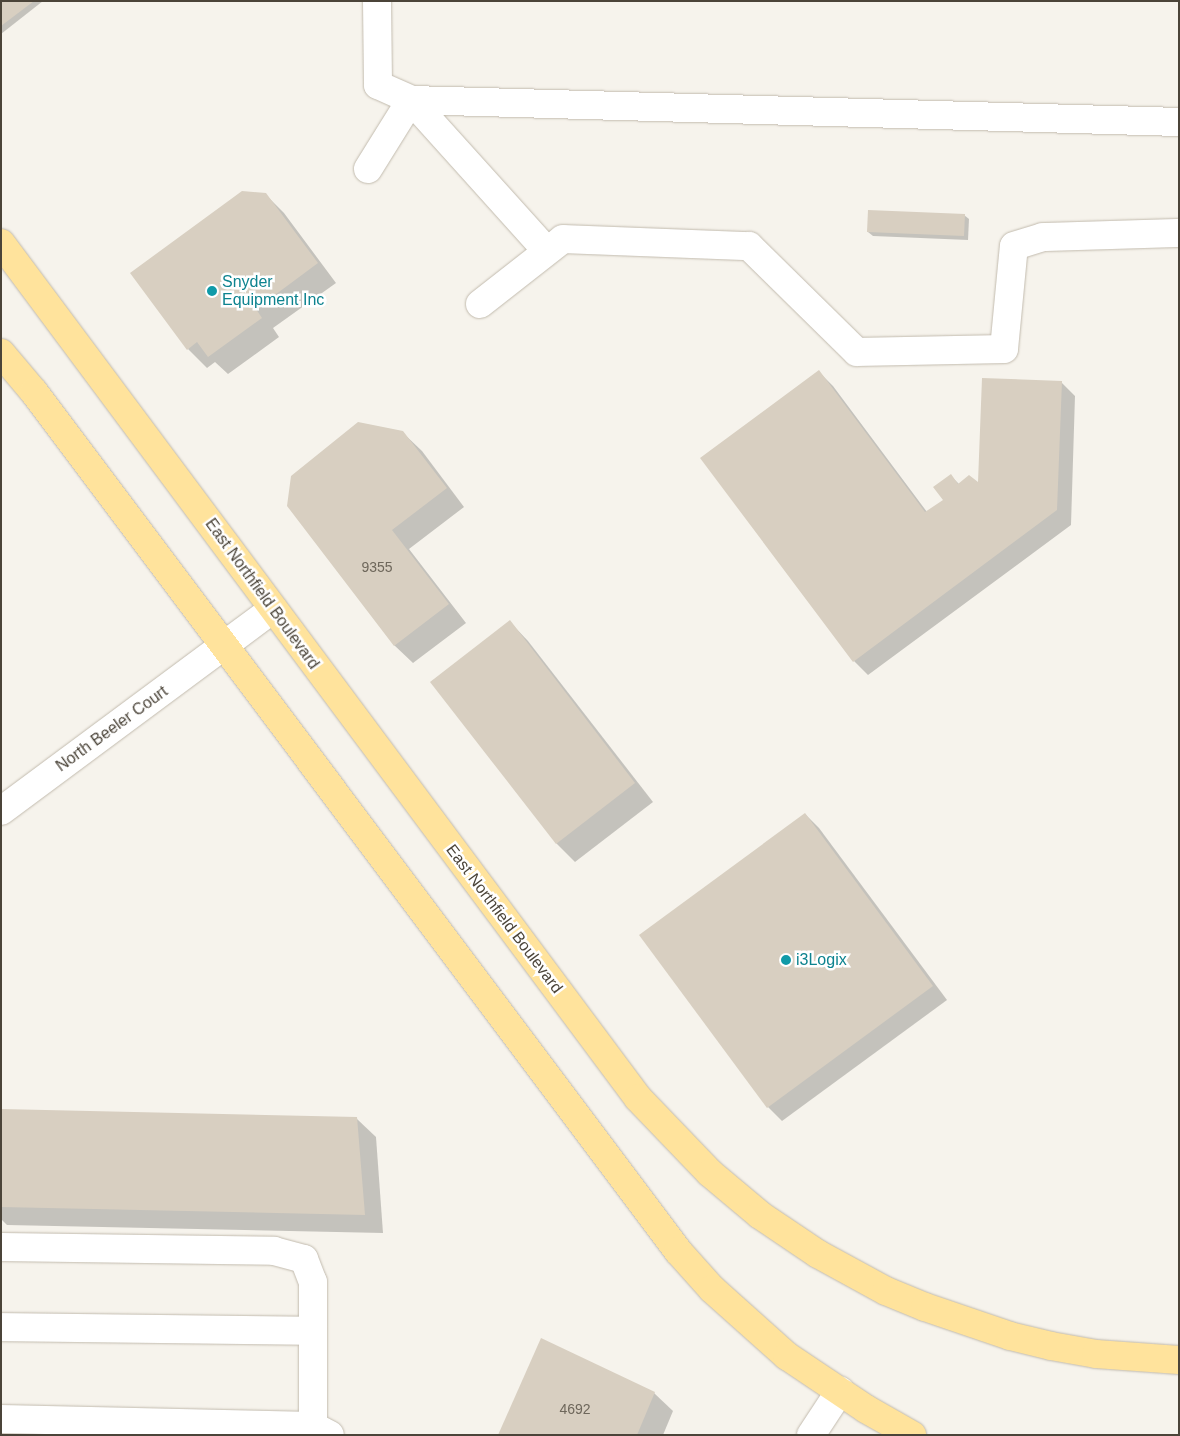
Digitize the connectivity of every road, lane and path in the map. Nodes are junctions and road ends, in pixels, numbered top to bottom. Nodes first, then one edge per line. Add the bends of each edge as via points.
1 (376, 1) edge
2 (411, 100) junction
3 (1179, 122) edge
4 (368, 170) dead end
5 (1179, 233) edge
6 (1, 243) edge
7 (547, 251) junction
8 (480, 304) dead end
9 (1, 353) edge
10 (273, 609) junction
11 (222, 646) junction
12 (1, 811) edge
13 (1, 1247) edge
14 (1, 1327) edge
15 (313, 1331) junction
16 (1179, 1360) edge
17 (840, 1391) junction
18 (1, 1419) edge
19 (322, 1430) edge
20 (811, 1435) edge
21 (912, 1435) edge

1 - 2 street via 378,84
2 - 3 street
2 - 4 street
2 - 7 street
5 - 7 street via 1043,237 1014,246 1004,349 857,352 749,246 563,239
6 - 10 main road, East Northfield Boulevard
7 - 8 street
9 - 11 main road via 39,399
10 - 11 street, North Beeler Court
10 - 16 main road, East Northfield Boulevard via 638,1098 686,1150 735,1195 818,1254 886,1291 925,1307 1002,1334 1051,1346 1096,1354
11 - 12 street, North Beeler Court
11 - 17 main road via 678,1251 712,1289 787,1356
13 - 15 street via 274,1251 304,1259 313,1282
14 - 15 street
15 - 19 street
17 - 20 street
17 - 21 main road
18 - 19 street

